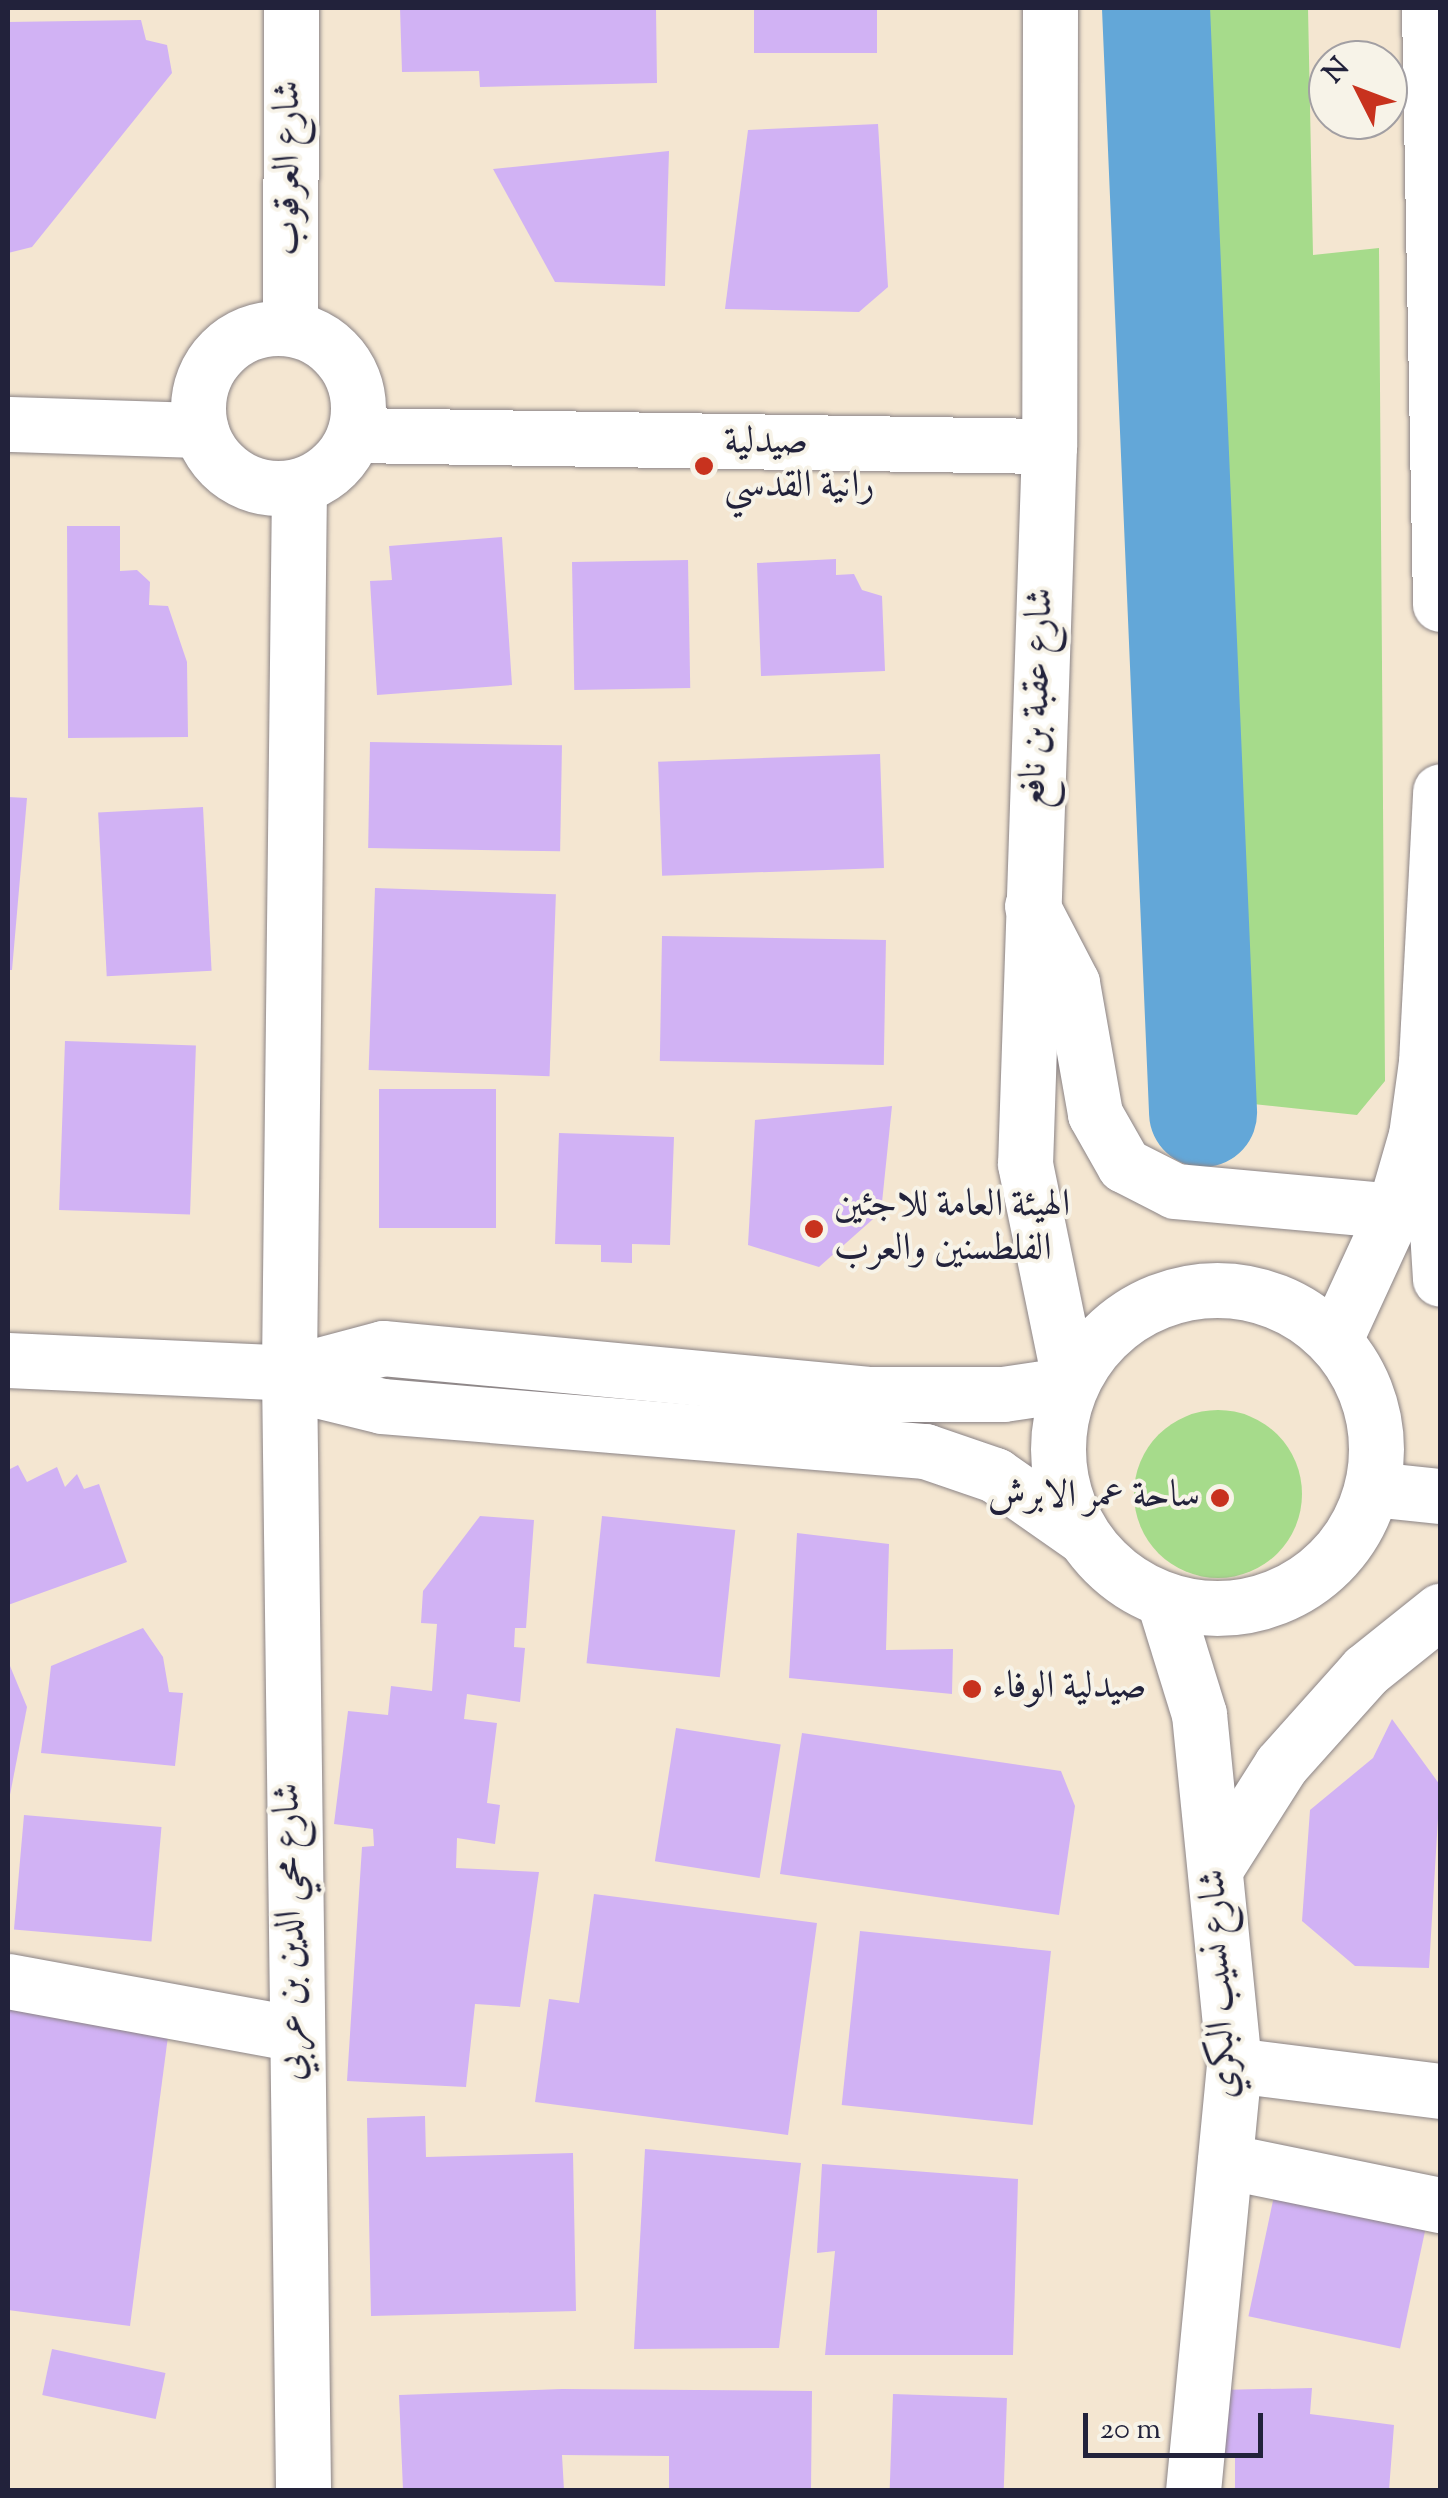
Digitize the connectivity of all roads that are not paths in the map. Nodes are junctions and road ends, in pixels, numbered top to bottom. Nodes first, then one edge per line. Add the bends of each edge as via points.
1 (291, 8) edge
2 (1050, 8) edge
3 (1429, 8) edge
4 (290, 328) junction
5 (1437, 406) edge
6 (8, 424) edge
7 (201, 430) junction
8 (354, 436) junction
9 (1049, 446) junction
10 (299, 486) junction
11 (1440, 604) edge
12 (1440, 791) edge
13 (1030, 902) junction
14 (1426, 1062) junction
15 (1394, 1210) junction
16 (1440, 1278) edge
17 (1335, 1339) junction
18 (8, 1360) edge
19 (289, 1373) junction
20 (1070, 1384) junction
21 (1373, 1489) junction
22 (1440, 1496) edge
23 (1082, 1536) junction
24 (1164, 1601) junction
25 (1440, 1611) edge
26 (1215, 1869) junction
27 (8, 1981) edge
28 (292, 2033) junction
29 (1234, 2065) junction
30 (1440, 2091) edge
31 (1225, 2161) junction
32 (1440, 2205) edge
33 (303, 2490) edge
34 (1192, 2490) edge

1 - 4 street, شارع العرقوب
2 - 9 street, شارع عقبة بن نافع
3 - 5 street
4 - 7 street via 262,328 217,354 203,378
4 - 8 street via 312,335 347,366 357,388
5 - 11 street
6 - 7 street
7 - 10 street via 227,471 249,484
8 - 9 street
8 - 10 street via 322,475
9 - 13 street, شارع عقبة بن نافع
10 - 19 street, شارع محي الدين بن عربي
12 - 14 street
13 - 15 street via 1072,983 1095,1114 1124,1165 1176,1191
13 - 20 street, شارع عقبة بن نافع via 1025,1164
14 - 15 street via 1416,1136
14 - 16 street
15 - 17 street
17 - 20 street via 1294,1307 1244,1290 1191,1290 1141,1307 1113,1329
17 - 21 street via 1364,1384 1377,1436
18 - 19 street
19 - 20 street via 383,1348 866,1394 1002,1394
19 - 23 street via 335,1396 382,1406 925,1451 995,1475
19 - 28 street, شارع محي الدين بن عربي
20 - 23 street via 1056,1436 1061,1488
21 - 22 street
21 - 24 street via 1351,1537 1314,1576 1268,1601 1216,1609
23 - 24 street via 1117,1575
24 - 26 street, شارع نسيب البكري via 1199,1714
25 - 26 street via 1366,1670 1280,1765
26 - 29 street, شارع نسيب البكري
27 - 28 street
28 - 33 street, شارع محي الدين بن عربي
29 - 30 street
29 - 31 street, شارع نسيب البكري
31 - 32 street
31 - 34 street, شارع نسيب البكري

